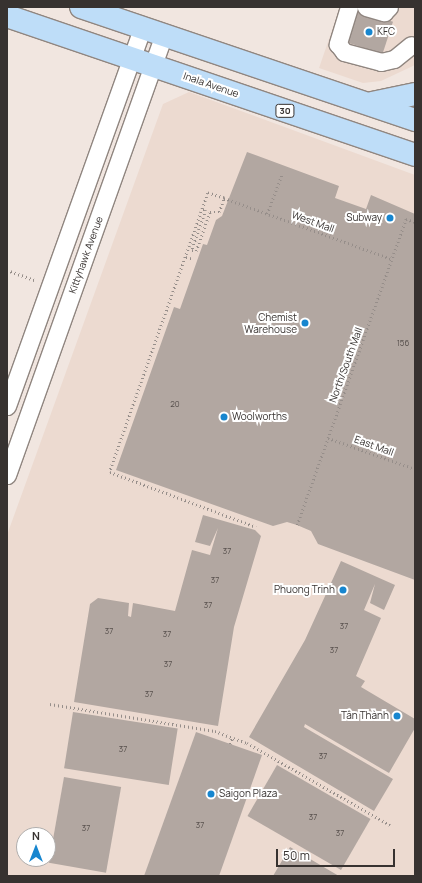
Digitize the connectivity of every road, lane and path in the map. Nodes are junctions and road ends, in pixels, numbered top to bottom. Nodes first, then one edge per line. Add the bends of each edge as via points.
1 (81, 7) edge
2 (349, 7) edge
3 (366, 7) edge
4 (389, 7) edge
5 (7, 16) edge
6 (142, 28) junction
7 (164, 35) junction
8 (411, 45) dead end
9 (131, 58) junction
10 (155, 66) junction
11 (415, 94) edge
12 (369, 104) junction
13 (415, 120) edge
14 (415, 155) edge
15 (282, 174) dead end
16 (224, 198) junction
17 (202, 209) junction
18 (267, 214) junction
19 (415, 222) edge
20 (186, 256) junction
21 (193, 259) dead end
22 (392, 259) junction
23 (7, 270) edge
24 (51, 285) junction
25 (7, 406) edge
26 (328, 438) junction
27 (415, 470) edge
28 (7, 475) edge
29 (297, 525) dead end
30 (256, 527) dead end
31 (50, 704) dead end
32 (232, 738) junction
33 (230, 744) dead end
34 (390, 825) dead end

1 - 6 main road
2 - 8 street via 338,44 344,52 381,62 394,59
3 - 4 street via 384,12
5 - 9 main road, Inala Avenue / 30
6 - 7 main road
6 - 9 street
7 - 10 street, Kittyhawk Avenue
7 - 12 main road
9 - 10 main road, Inala Avenue / 30
9 - 24 street
10 - 14 main road, Inala Avenue / 30
10 - 28 street, Kittyhawk Avenue
11 - 12 main road
12 - 13 main road
15 - 18 path
16 - 17 path via 208,193
16 - 17 path via 219,212 210,212 196,251 192,250 206,210
16 - 18 path, West Mall
17 - 20 path
18 - 22 path, West Mall
19 - 22 path, North/South Mall via 406,219
20 - 21 path
20 - 30 path via 110,472
22 - 26 path, North/South Mall
23 - 24 path
24 - 25 street
26 - 27 path, East Mall
26 - 29 path, North/South Mall
31 - 32 path via 215,731
32 - 33 path
32 - 34 path

